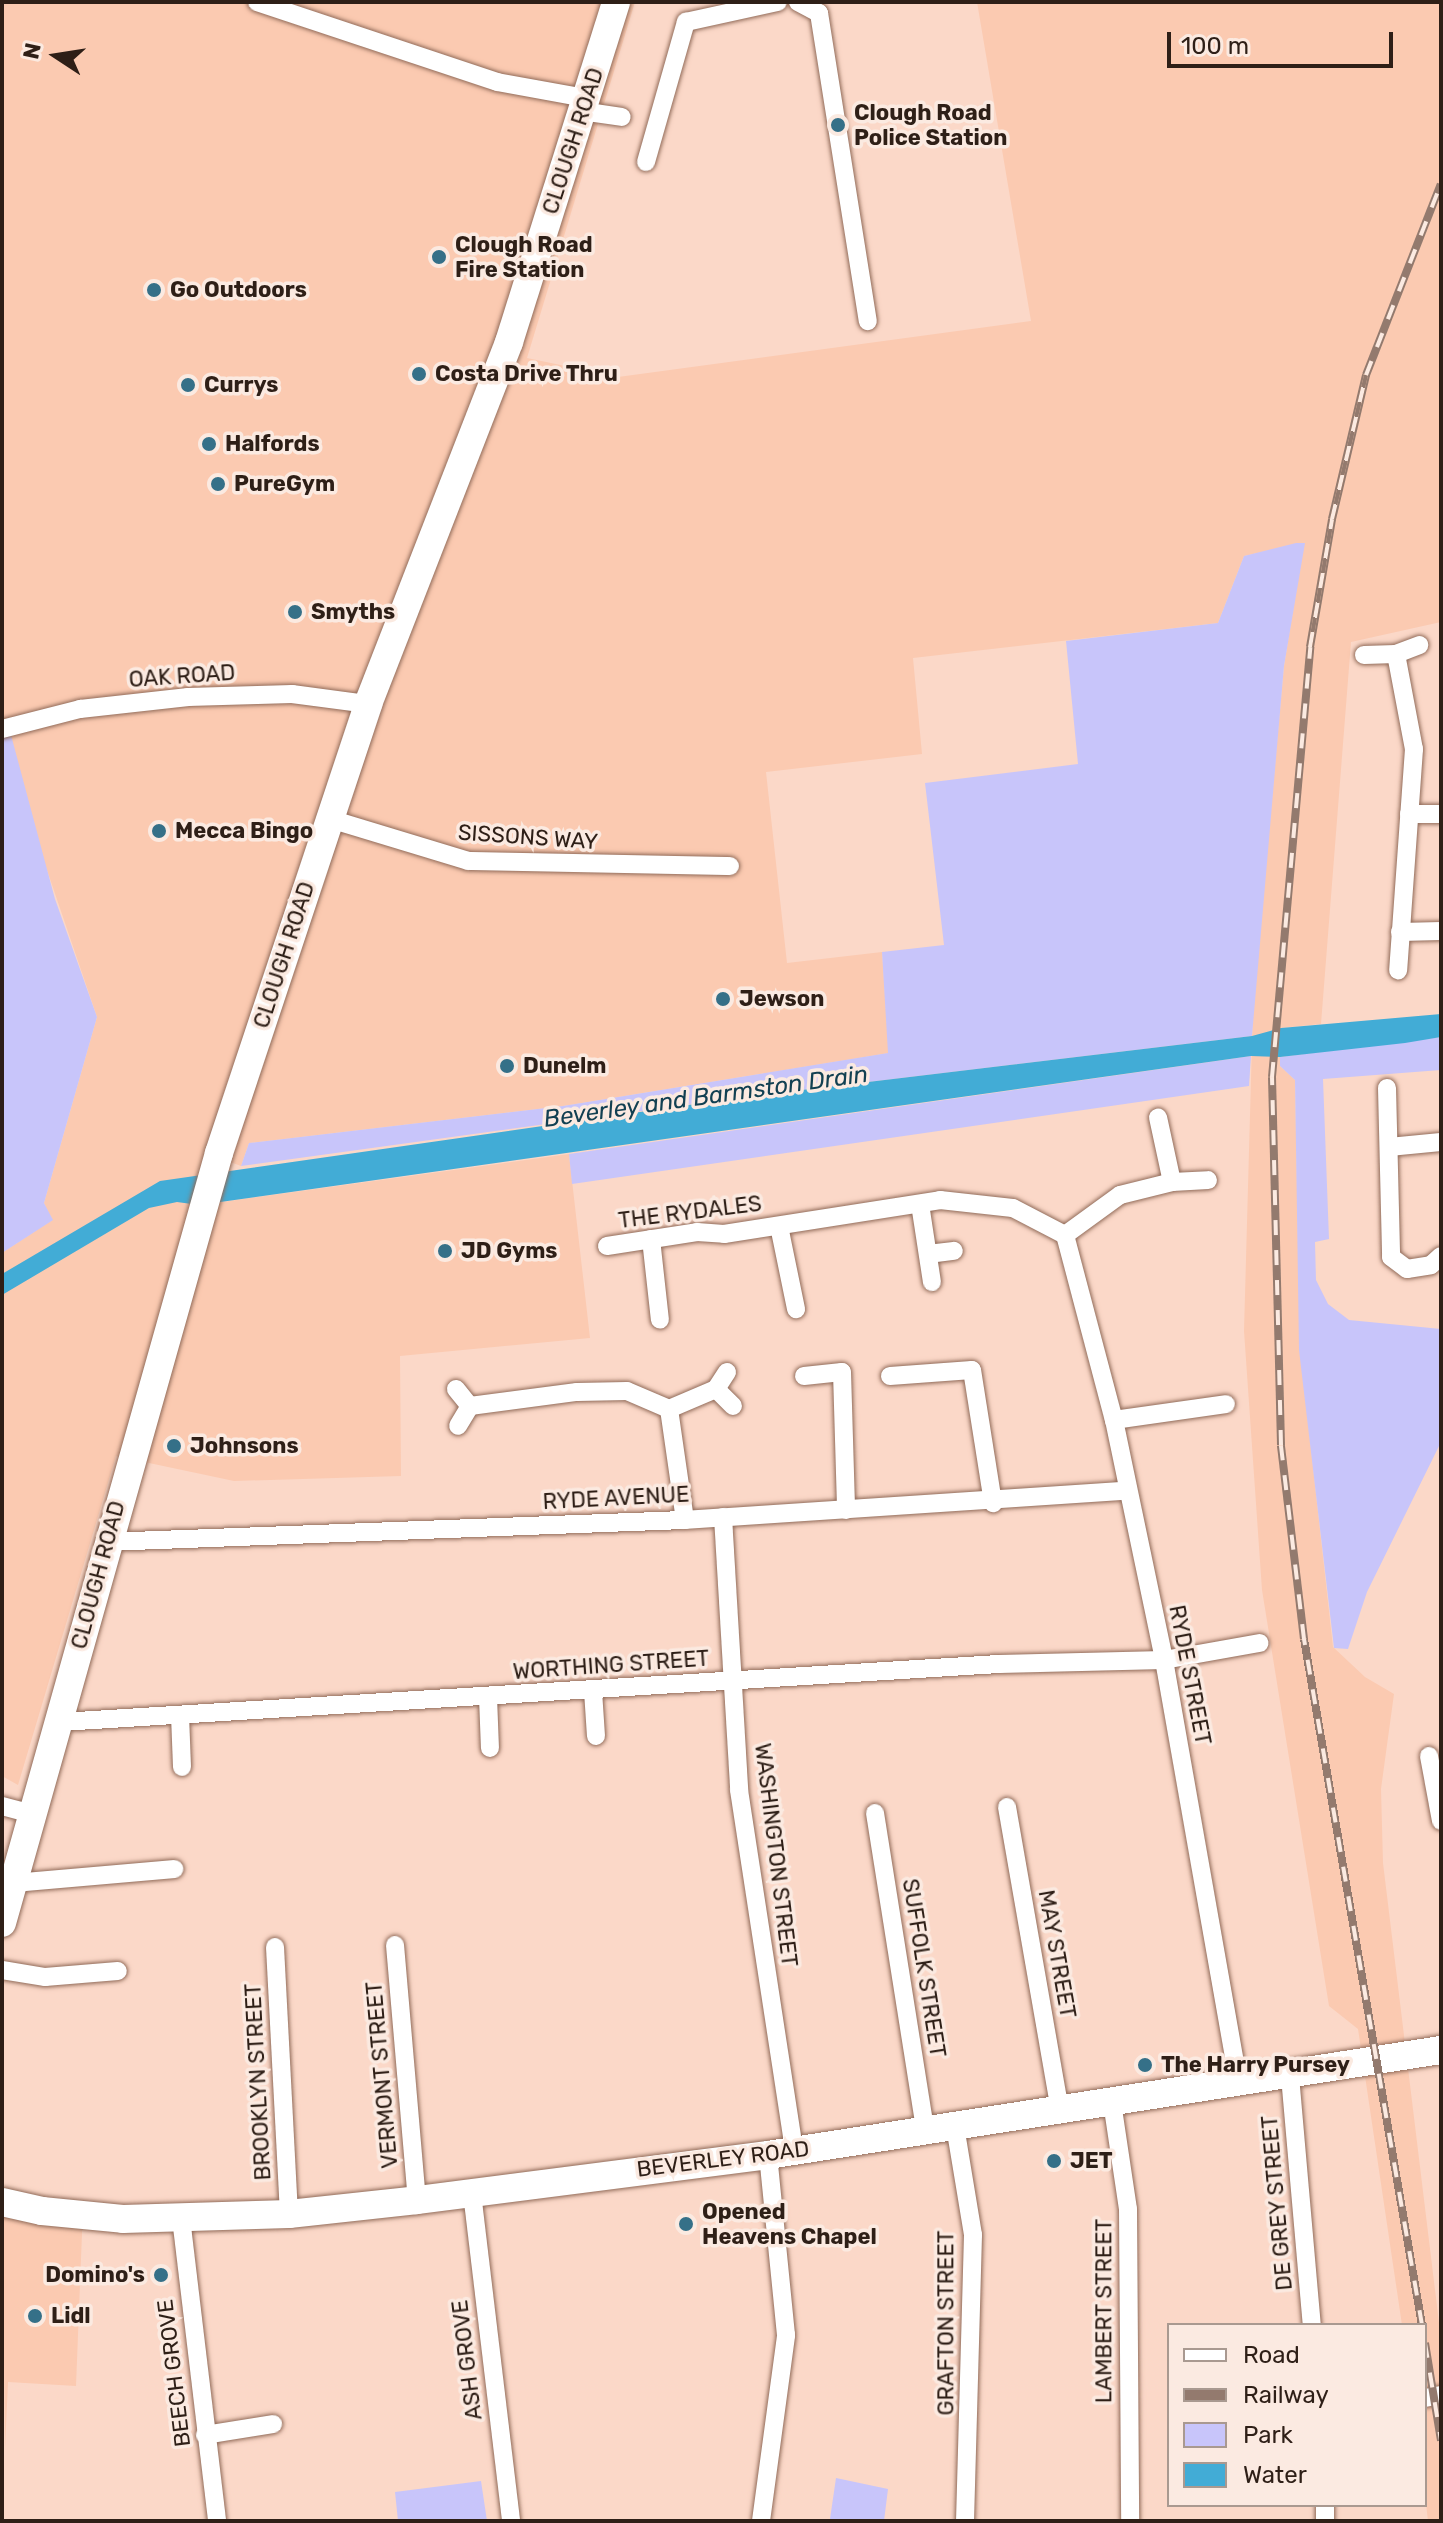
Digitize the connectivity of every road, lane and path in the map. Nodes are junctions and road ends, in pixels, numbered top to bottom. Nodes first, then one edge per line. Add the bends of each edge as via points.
1 (257, 2) edge
2 (616, 2) edge
3 (778, 2) edge
4 (798, 2) edge
5 (583, 104) junction
6 (622, 117) dead end
7 (646, 162) dead end
8 (868, 321) dead end
9 (1419, 645) dead end
10 (1396, 654) junction
11 (1364, 655) dead end
12 (368, 704) junction
13 (2, 729) edge
14 (1409, 814) junction
15 (1441, 814) edge
16 (330, 819) junction
17 (730, 866) dead end
18 (1441, 931) edge
19 (1400, 932) junction
20 (1398, 970) dead end
21 (1387, 1088) dead end
22 (1158, 1117) dead end
23 (1441, 1142) edge
24 (1389, 1147) junction
25 (1208, 1180) dead end
26 (1172, 1182) junction
27 (920, 1204) junction
28 (779, 1226) junction
29 (1065, 1235) junction
30 (651, 1239) junction
31 (607, 1246) dead end
32 (954, 1251) dead end
33 (928, 1254) junction
34 (1441, 1256) edge
35 (932, 1282) dead end
36 (796, 1309) dead end
37 (660, 1320) dead end
38 (727, 1372) dead end
39 (804, 1376) dead end
40 (890, 1376) dead end
41 (456, 1389) dead end
42 (716, 1389) junction
43 (1226, 1404) dead end
44 (470, 1406) junction
45 (733, 1406) dead end
46 (669, 1409) junction
47 (1114, 1420) junction
48 (458, 1426) dead end
49 (1127, 1491) junction
50 (993, 1503) junction
51 (846, 1510) junction
52 (723, 1517) junction
53 (685, 1520) junction
54 (106, 1542) junction
55 (1259, 1643) dead end
56 (1164, 1660) junction
57 (734, 1682) junction
58 (593, 1691) junction
59 (488, 1697) junction
60 (180, 1715) junction
61 (61, 1722) junction
62 (596, 1736) dead end
63 (490, 1748) dead end
64 (1429, 1756) dead end
65 (182, 1767) dead end
66 (2, 1806) edge
67 (1007, 1807) dead end
68 (875, 1813) dead end
69 (36, 1815) junction
70 (1441, 1821) edge
71 (174, 1869) dead end
72 (14, 1883) junction
73 (2, 1923) edge
74 (395, 1945) dead end
75 (275, 1947) dead end
76 (2, 1970) edge
77 (118, 1971) dead end
78 (1441, 2050) edge
79 (1290, 2076) junction
80 (1239, 2084) junction
81 (1112, 2102) junction
82 (1060, 2110) junction
83 (955, 2126) junction
84 (925, 2130) junction
85 (781, 2152) junction
86 (472, 2193) junction
87 (417, 2200) junction
88 (2, 2202) edge
89 (289, 2214) junction
90 (181, 2218) junction
91 (1312, 2323) edge
92 (273, 2424) dead end
93 (205, 2435) junction
94 (217, 2521) edge
95 (511, 2521) edge
96 (761, 2521) edge
97 (965, 2521) edge
98 (1130, 2521) edge

1 - 5 street via 497,82
2 - 5 main road, CLOUGH ROAD
3 - 7 street via 686,22
4 - 8 street via 819,13
5 - 6 street
5 - 12 main road, CLOUGH ROAD via 509,342
9 - 10 street
10 - 11 street
10 - 14 street via 1414,749
12 - 13 street, OAK ROAD via 292,694 188,697 80,709
12 - 16 main road, CLOUGH ROAD
14 - 15 street
14 - 19 street
16 - 17 street, SISSONS WAY via 468,861
16 - 54 main road, CLOUGH ROAD via 216,1166
18 - 19 street
19 - 20 street
21 - 24 street
22 - 26 street
23 - 24 street
24 - 34 street via 1391,1257 1407,1269 1431,1265
25 - 26 street
26 - 29 street via 1120,1195
27 - 28 street, THE RYDALES
27 - 29 street, THE RYDALES via 968,1200 1013,1208
27 - 33 street
28 - 30 street, THE RYDALES
28 - 36 street, THE RYDALES
29 - 47 street, RYDE STREET
30 - 31 street, THE RYDALES
30 - 37 street
32 - 33 street
33 - 35 street
38 - 42 street
39 - 51 street via 842,1372
40 - 50 street via 972,1370
41 - 44 street
42 - 45 street
42 - 46 street
43 - 47 street
44 - 46 street via 627,1391
44 - 48 street
46 - 53 street
47 - 49 street, RYDE STREET
49 - 50 street, RYDE AVENUE
49 - 56 street, RYDE STREET
50 - 51 street, RYDE AVENUE
51 - 52 street, RYDE AVENUE
52 - 53 street, RYDE AVENUE
52 - 57 street, WASHINGTON STREET
53 - 54 street, RYDE AVENUE
54 - 61 main road, CLOUGH ROAD
55 - 56 street, WORTHING STREET
56 - 57 street, WORTHING STREET via 999,1664
56 - 80 street, RYDE STREET
57 - 58 street, WORTHING STREET
57 - 85 street, WASHINGTON STREET via 739,1790
58 - 59 street, WORTHING STREET
58 - 62 street
59 - 60 street, WORTHING STREET
59 - 63 street
60 - 61 street, WORTHING STREET
60 - 65 street
61 - 69 main road, CLOUGH ROAD
64 - 70 street
66 - 69 street
67 - 82 street, MAY STREET
68 - 84 street, SUFFOLK STREET
69 - 72 main road, CLOUGH ROAD
71 - 72 street
72 - 73 main road, CLOUGH ROAD
74 - 87 street, VERMONT STREET
75 - 89 street, BROOKLYN STREET
76 - 77 street via 45,1977
78 - 79 main road, BEVERLEY ROAD
79 - 80 main road, BEVERLEY ROAD
79 - 91 street, DE GREY STREET
80 - 81 main road, BEVERLEY ROAD
81 - 82 main road, BEVERLEY ROAD
81 - 98 street, LAMBERT STREET via 1128,2209
82 - 83 main road, BEVERLEY ROAD
83 - 84 main road, BEVERLEY ROAD
83 - 97 street, GRAFTON STREET via 973,2235
84 - 85 main road, BEVERLEY ROAD
85 - 86 main road, BEVERLEY ROAD
85 - 96 street, WASHINGTON STREET via 786,2335
86 - 87 main road, BEVERLEY ROAD
86 - 95 street, ASH GROVE
87 - 89 main road, BEVERLEY ROAD
88 - 90 main road, BEVERLEY ROAD via 42,2211
89 - 90 main road, BEVERLEY ROAD
90 - 93 street, BEECH GROVE
92 - 93 street
93 - 94 street, BEECH GROVE

